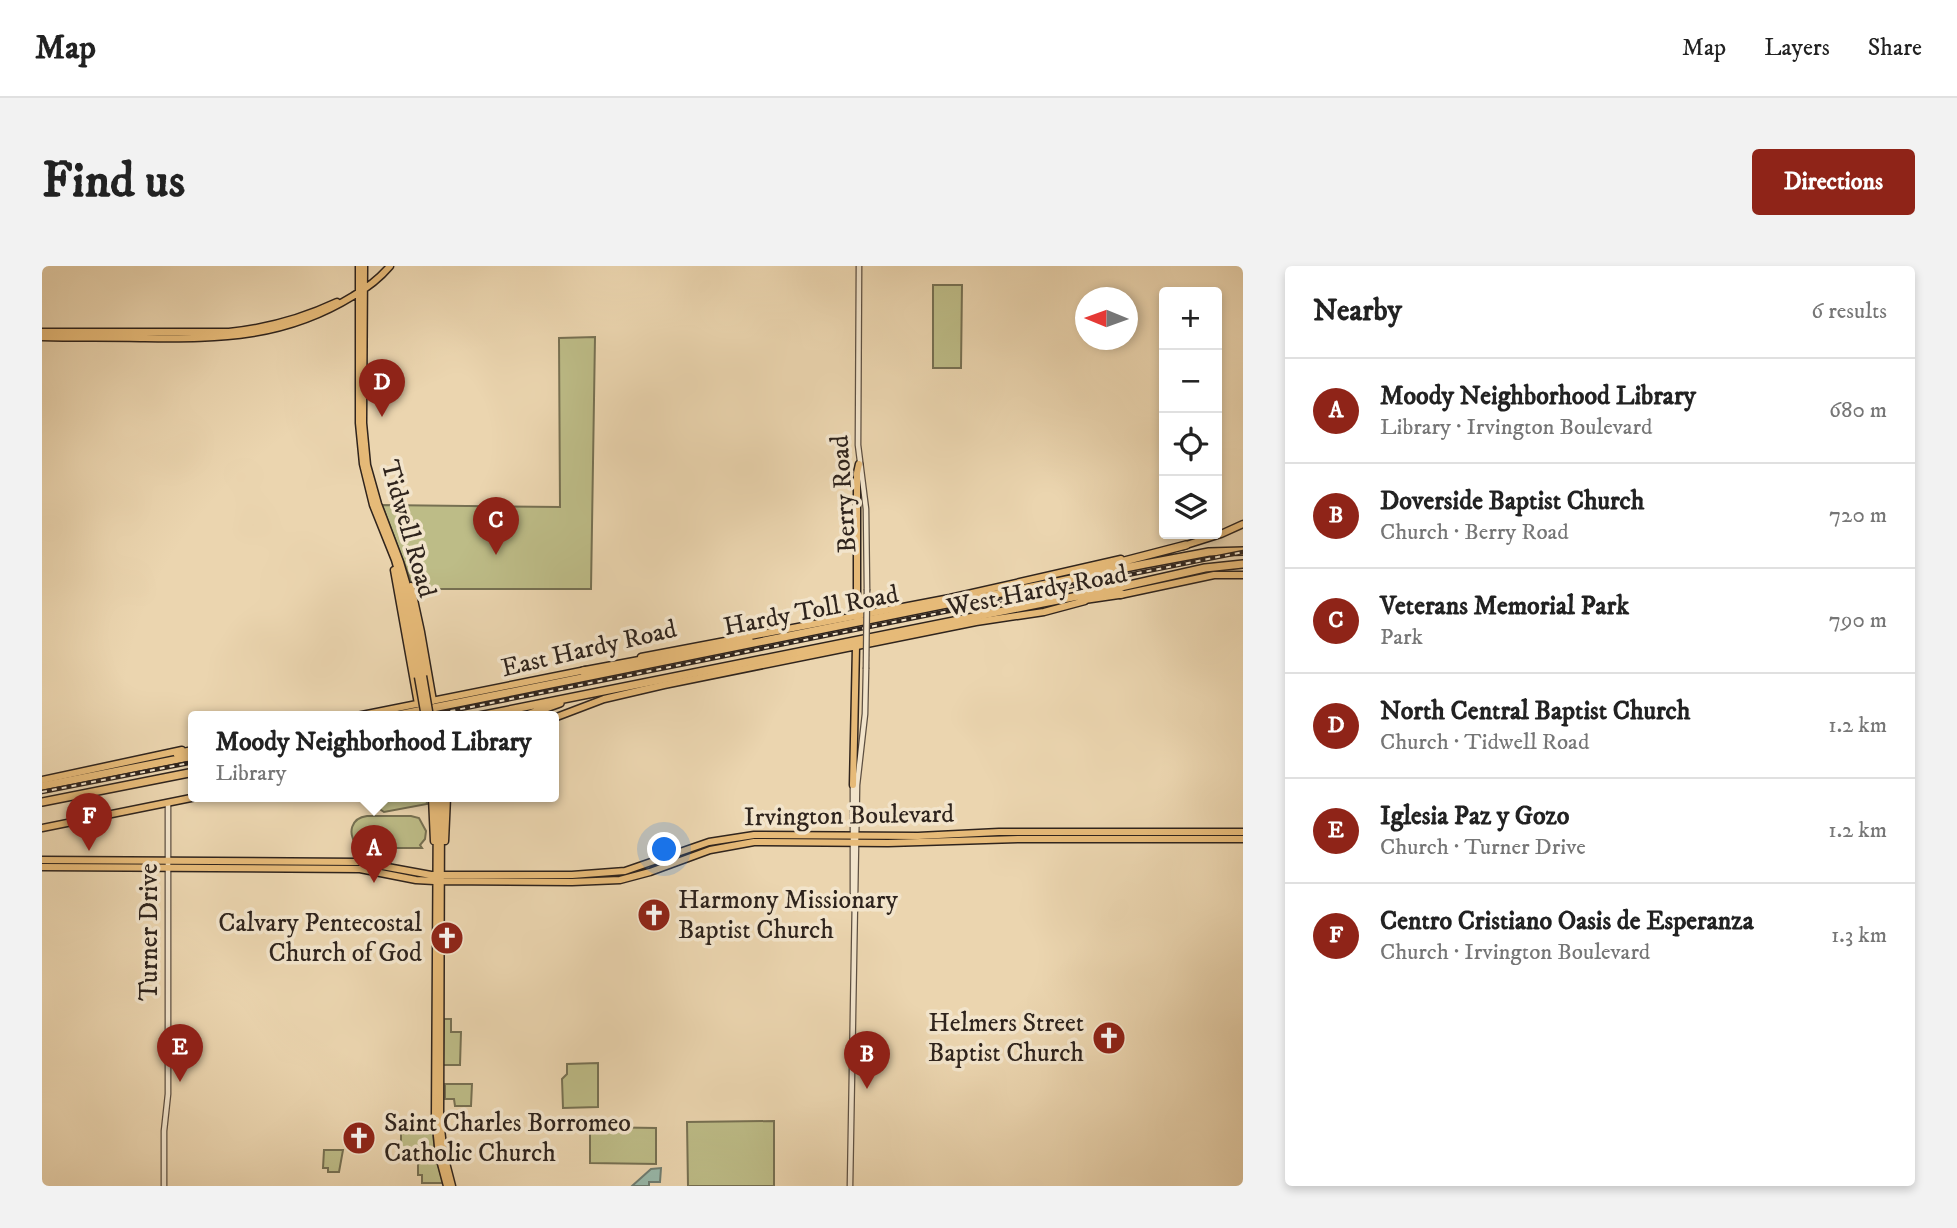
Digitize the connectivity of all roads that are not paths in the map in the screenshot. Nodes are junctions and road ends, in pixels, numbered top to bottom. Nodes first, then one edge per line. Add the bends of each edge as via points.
1 (362, 266) edge
2 (859, 266) edge
3 (389, 267) edge
4 (362, 288) junction
5 (42, 335) edge
6 (361, 423) junction
7 (859, 464) junction
8 (857, 507) junction
9 (866, 509) junction
10 (1243, 524) edge
11 (386, 538) junction
12 (1186, 545) junction
13 (1243, 551) edge
14 (400, 562) junction
15 (1243, 564) edge
16 (1243, 575) edge
17 (1041, 585) junction
18 (1122, 594) junction
19 (993, 613) junction
20 (856, 617) junction
21 (805, 633) junction
22 (856, 647) junction
23 (583, 671) junction
24 (421, 677) junction
25 (431, 690) junction
26 (582, 694) junction
27 (416, 696) junction
28 (433, 701) junction
29 (418, 704) junction
30 (382, 711) edge
31 (418, 711) edge
32 (426, 711) edge
33 (502, 711) edge
34 (537, 711) edge
35 (559, 716) edge
36 (855, 733) junction
37 (863, 734) junction
38 (188, 750) edge
39 (188, 751) edge
40 (188, 757) edge
41 (859, 761) junction
42 (133, 768) junction
43 (188, 773) edge
44 (42, 780) edge
45 (853, 785) junction
46 (42, 786) edge
47 (188, 799) edge
48 (42, 802) edge
49 (436, 802) edge
50 (447, 802) edge
51 (168, 803) junction
52 (42, 828) edge
53 (1243, 832) edge
54 (955, 834) junction
55 (854, 839) junction
56 (1243, 839) edge
57 (946, 842) junction
58 (439, 858) junction
59 (42, 860) edge
60 (63, 864) junction
61 (169, 864) junction
62 (317, 865) junction
63 (42, 867) edge
64 (394, 868) junction
65 (372, 870) junction
66 (439, 878) junction
67 (449, 1185) edge
68 (164, 1186) edge
69 (850, 1186) edge

1 - 4 main road, Tidwell Road
2 - 7 street, Berry Road
3 - 4 main road
4 - 5 main road via 301,323 246,336
4 - 6 main road, Tidwell Road
6 - 11 main road, Tidwell Road via 363,464
6 - 14 main road, Tidwell Road via 372,484
7 - 8 main road
7 - 9 street, Berry Road
8 - 9 main road
8 - 20 main road
9 - 37 street, Berry Road, bridge
10 - 12 main road, East Hardy Road
11 - 24 main road, Tidwell Road via 403,588
11 - 27 main road
12 - 17 highway
12 - 20 main road, East Hardy Road
13 - 17 highway, Hardy Toll Road via 1209,552
14 - 24 main road, Tidwell Road
14 - 25 main road via 413,593
15 - 19 highway, Hardy Toll Road
16 - 18 main road, West Hardy Road via 1213,575
17 - 21 highway, Hardy Toll Road
18 - 19 highway
18 - 22 main road, West Hardy Road
19 - 26 highway, Hardy Toll Road
20 - 23 main road, East Hardy Road via 665,651
21 - 23 highway via 725,643
21 - 31 highway, Hardy Toll Road
22 - 35 main road, West Hardy Road via 604,699
22 - 36 main road
23 - 28 main road, East Hardy Road
24 - 32 main road, Tidwell Road, bridge
25 - 27 main road via 426,698
25 - 28 main road
26 - 33 highway, Hardy Toll Road
26 - 34 highway
27 - 29 main road
28 - 29 main road, East Hardy Road
29 - 30 main road, East Hardy Road
36 - 37 main road
36 - 45 main road
37 - 41 street, Berry Road
38 - 44 main road
39 - 42 highway
40 - 42 highway
41 - 45 street, Berry Road
41 - 55 street, Berry Road
42 - 46 highway
43 - 48 highway
45 - 55 street, Berry Road
47 - 51 main road
49 - 58 main road via 433,835
50 - 58 main road
51 - 52 main road
51 - 61 street, Turner Drive
53 - 54 main road, Irvington Boulevard
54 - 55 main road, Irvington Boulevard
54 - 57 main road
55 - 57 main road, Irvington Boulevard
55 - 66 main road, Irvington Boulevard via 732,837 610,874
55 - 69 street, Berry Road
56 - 57 main road, Irvington Boulevard
58 - 66 main road
59 - 60 main road, Irvington Boulevard
60 - 61 main road, Irvington Boulevard
60 - 63 main road, Irvington Boulevard
61 - 62 main road, Irvington Boulevard
61 - 68 street, Turner Drive
62 - 64 main road, Irvington Boulevard via 360,862
62 - 65 main road, Irvington Boulevard
64 - 65 main road
64 - 66 main road, Irvington Boulevard
65 - 66 main road, Irvington Boulevard via 416,880
66 - 67 main road via 441,1156

